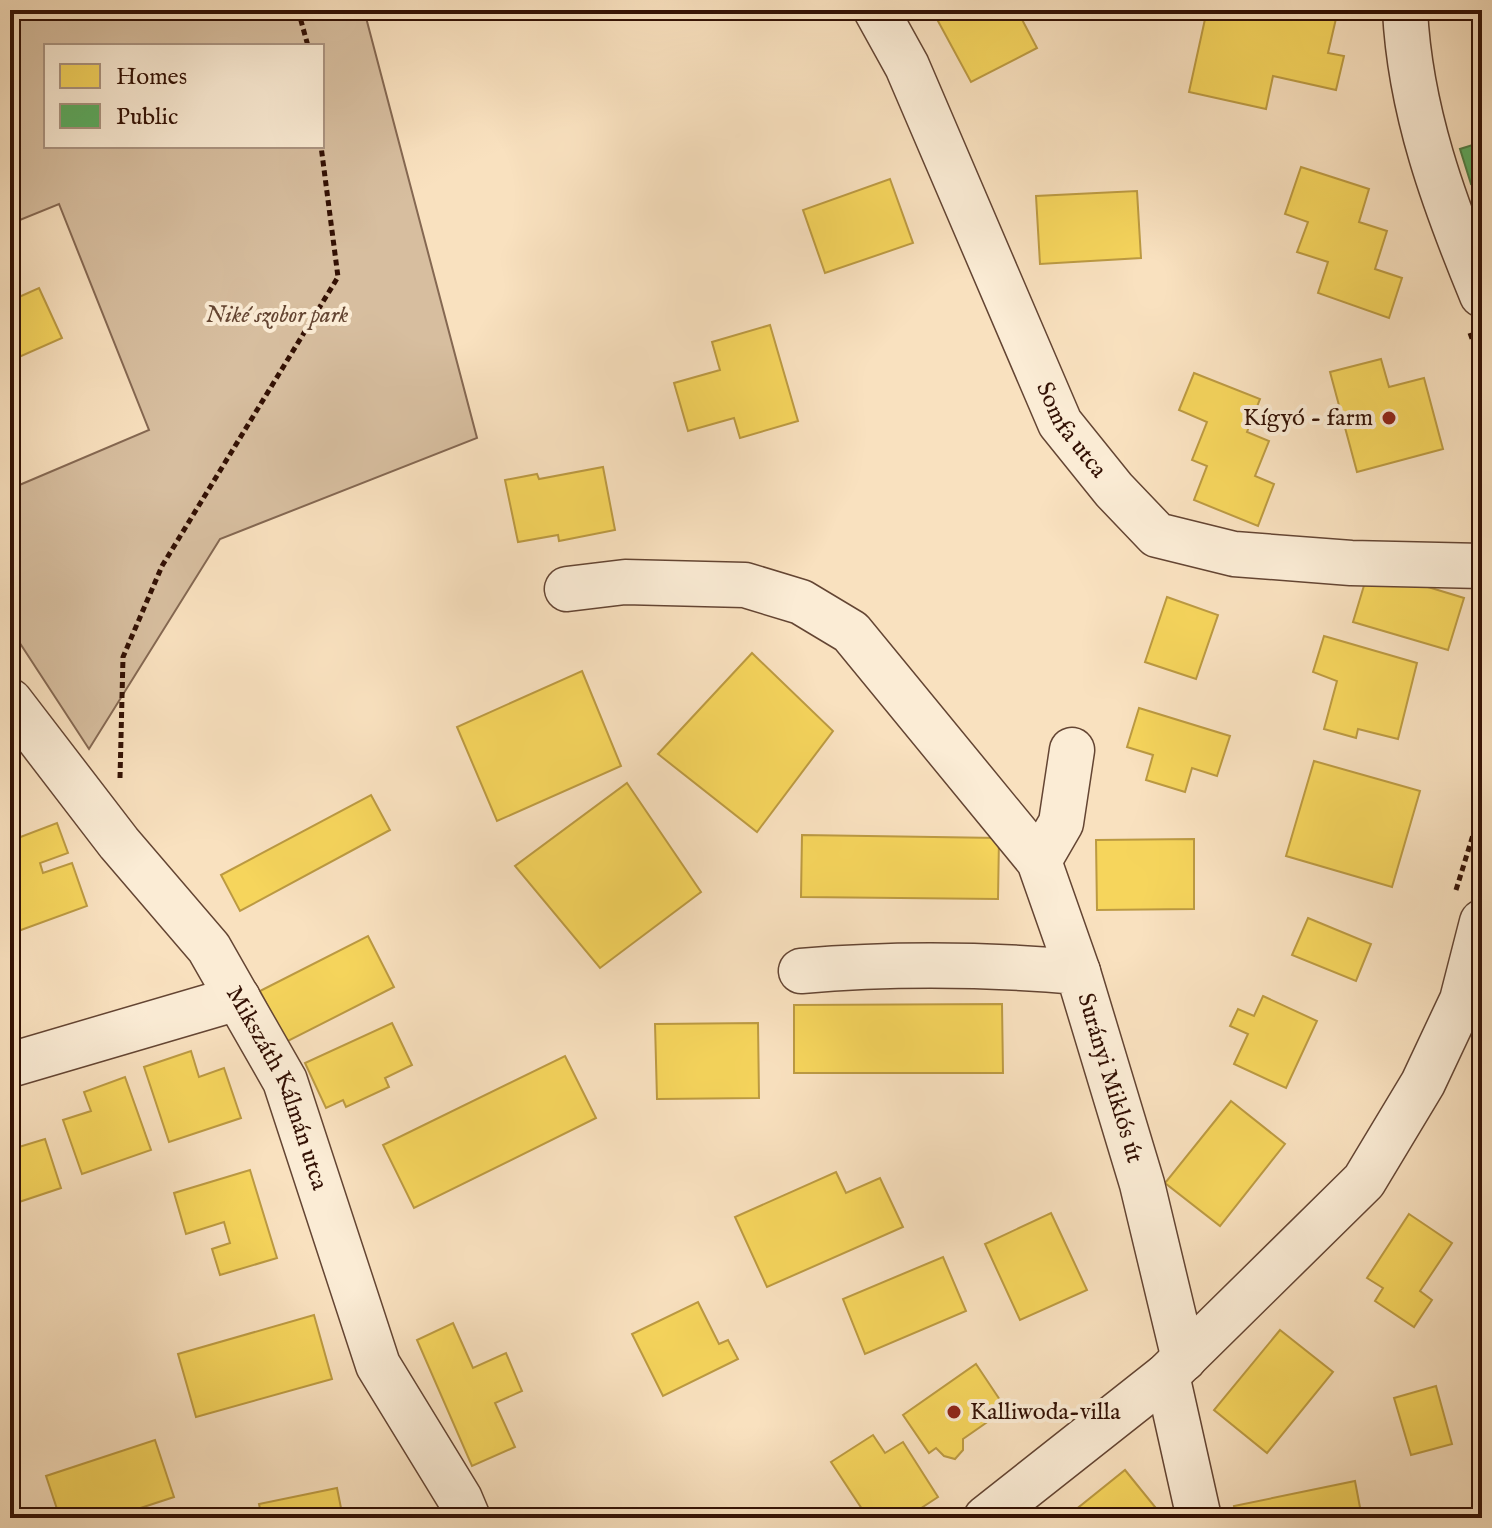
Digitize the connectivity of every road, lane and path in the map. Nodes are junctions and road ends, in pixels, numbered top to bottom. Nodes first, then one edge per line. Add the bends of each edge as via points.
1 (298, 10) edge
2 (876, 10) edge
3 (1405, 10) edge
4 (307, 44) edge
5 (321, 148) edge
6 (1482, 295) edge
7 (1482, 566) edge
8 (567, 589) dead end
9 (10, 701) edge
10 (1072, 750) dead end
11 (1482, 806) edge
12 (119, 843) junction
13 (1039, 861) junction
14 (1467, 912) edge
15 (801, 971) dead end
16 (1078, 972) junction
17 (238, 998) junction
18 (10, 1065) edge
19 (1176, 1367) junction
20 (468, 1518) edge
21 (986, 1518) edge
22 (1199, 1518) edge

1 - 4 path
2 - 7 street, Somfa utca via 907,66 1060,423 1157,535 1234,554
3 - 6 street via 1416,101 1430,155
5 - 12 path via 338,277 162,566 123,657
8 - 13 street via 625,582 729,584 801,602 851,632
9 - 12 street, Mikszáth Kálmán utca
10 - 13 street via 1061,823
11 - 14 path
12 - 17 street, Mikszáth Kálmán utca via 209,948
13 - 16 street
14 - 19 street via 1462,1000 1423,1083 1364,1181
15 - 16 street, Surányi Miklós út via 886,964
16 - 19 street, Surányi Miklós út via 1142,1184
17 - 18 street
17 - 20 street, Mikszáth Kálmán utca via 285,1081 378,1365
19 - 21 street
19 - 22 street, Surányi Miklós út

